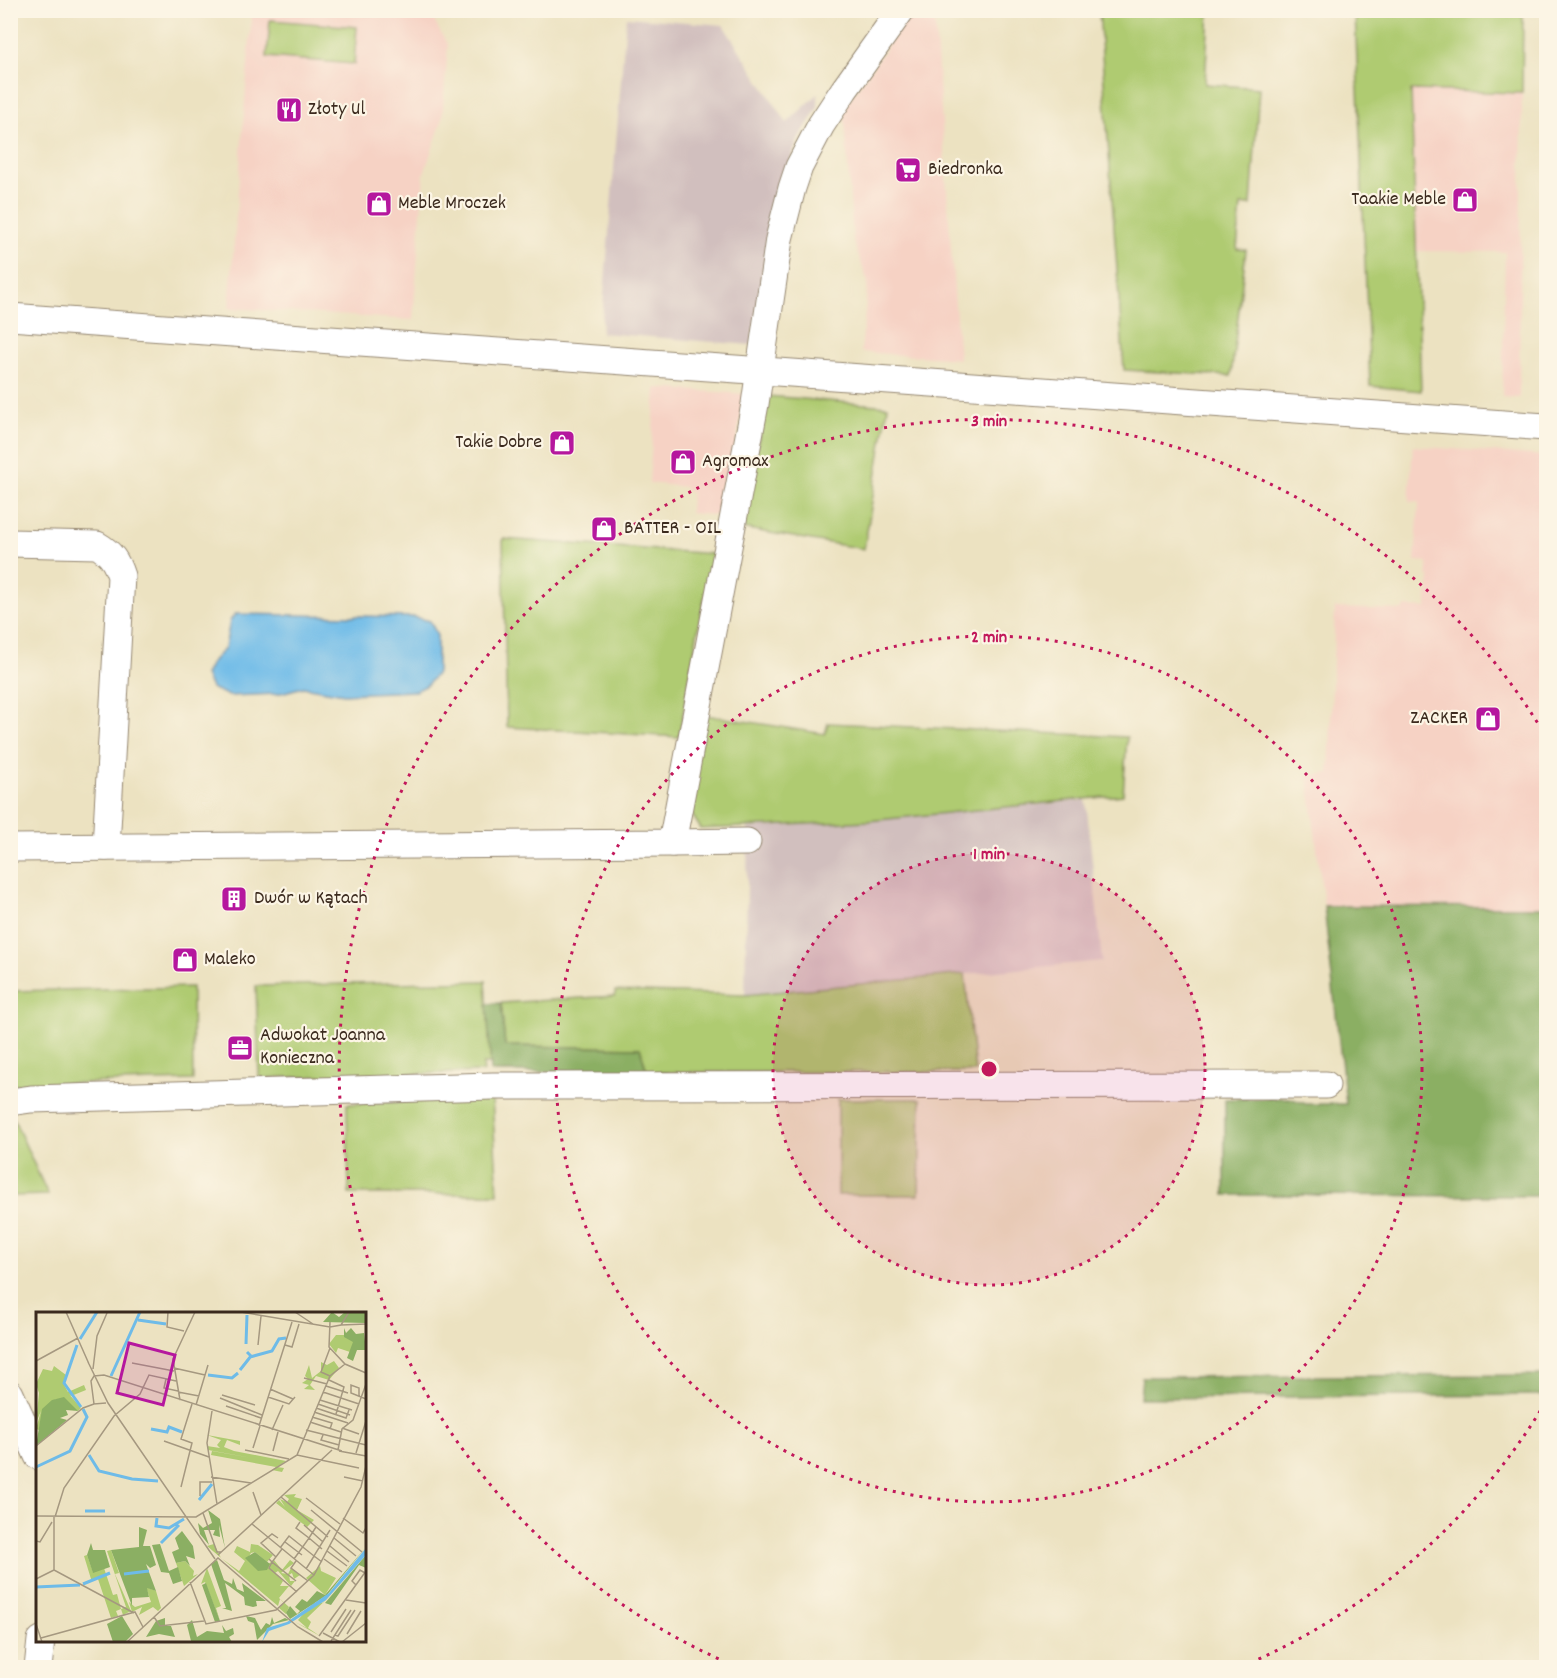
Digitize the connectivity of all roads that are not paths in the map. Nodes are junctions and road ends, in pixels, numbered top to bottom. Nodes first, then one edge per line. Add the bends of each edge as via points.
1 (901, 10) edge
2 (10, 317) edge
3 (759, 370) junction
4 (1546, 427) edge
5 (10, 543) edge
6 (747, 842) dead end
7 (672, 843) junction
8 (106, 847) junction
9 (10, 848) edge
10 (1326, 1085) dead end
11 (10, 1102) edge
12 (10, 1394) edge
13 (36, 1452) edge
14 (41, 1642) edge
15 (38, 1668) edge

1 - 3 street via 821,125 799,167 780,239
2 - 3 street
3 - 4 street
3 - 7 street
5 - 8 street via 97,545 115,560 121,576
6 - 7 street
7 - 8 street
8 - 9 street
10 - 11 street via 493,1086
12 - 13 street
14 - 15 street

